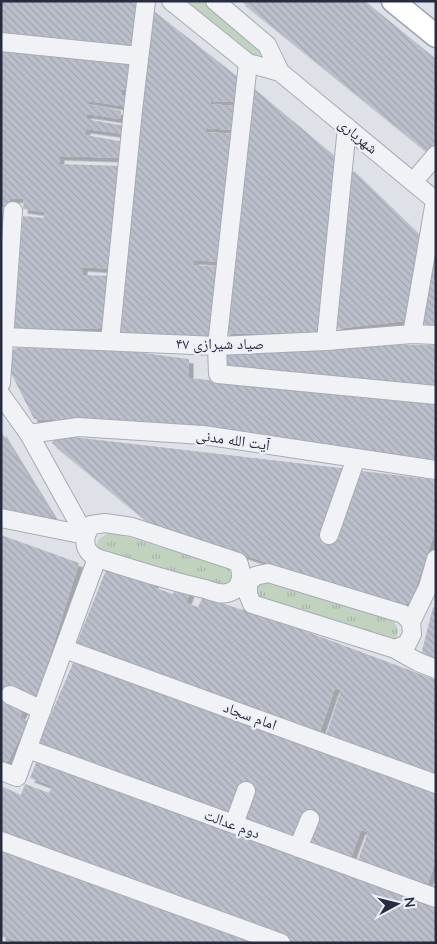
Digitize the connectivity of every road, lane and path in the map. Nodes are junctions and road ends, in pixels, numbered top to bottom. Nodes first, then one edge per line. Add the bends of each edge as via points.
1 (146, 1) edge
2 (171, 1) edge
3 (215, 1) edge
4 (393, 1) edge
5 (436, 36) edge
6 (1, 42) edge
7 (139, 56) junction
8 (248, 63) junction
9 (280, 72) junction
10 (346, 127) junction
11 (436, 155) edge
12 (413, 182) junction
13 (436, 201) edge
14 (13, 211) dead end
15 (412, 334) junction
16 (436, 335) edge
17 (4, 337) junction
18 (110, 341) junction
19 (326, 341) junction
20 (216, 346) junction
21 (1, 383) edge
22 (1, 395) edge
23 (436, 396) edge
24 (29, 434) junction
25 (356, 458) junction
26 (436, 470) edge
27 (1, 518) edge
28 (85, 535) junction
29 (329, 535) dead end
30 (97, 558) junction
31 (436, 559) edge
32 (238, 562) junction
33 (268, 573) junction
34 (432, 588) edge
35 (225, 594) junction
36 (252, 604) junction
37 (411, 622) junction
38 (65, 648) junction
39 (395, 649) junction
40 (436, 669) edge
41 (10, 695) dead end
42 (42, 710) junction
43 (28, 749) junction
44 (1, 771) edge
45 (436, 784) edge
46 (246, 791) dead end
47 (310, 819) dead end
48 (234, 824) junction
49 (1, 841) edge
50 (298, 848) junction
51 (436, 898) edge
52 (281, 943) edge

1 - 7 street
2 - 8 street
3 - 9 street via 267,45
4 - 5 main road
6 - 7 street
7 - 18 street
8 - 9 street
8 - 20 street
9 - 10 street, شهریاری
10 - 12 street, شهریاری
10 - 19 street
11 - 12 street
12 - 13 street, شهریاری
13 - 15 street
14 - 17 street
15 - 16 street, صیاد شیرازی ۴۷
15 - 19 street, صیاد شیرازی ۴۷
17 - 18 street, صیاد شیرازی ۴۷
17 - 21 street
18 - 20 street, صیاد شیرازی ۴۷
19 - 20 street, صیاد شیرازی ۴۷
20 - 23 street via 218,374
22 - 24 street
24 - 25 street, آیت الله مدنی via 78,427 203,435
24 - 28 street
25 - 26 street, آیت الله مدنی
25 - 29 street
27 - 28 street
28 - 30 street via 85,546 90,555
28 - 32 street via 91,525 120,524
30 - 35 street via 176,583
30 - 38 street
31 - 34 street
32 - 33 street
32 - 35 street via 242,578 234,591
33 - 36 street via 255,576 248,584
33 - 37 street via 403,614
34 - 37 street
35 - 36 street
36 - 39 street
37 - 39 street via 412,634 407,644
38 - 42 street
38 - 45 street, امام سجاد
39 - 40 street
41 - 42 street
42 - 43 street
43 - 44 street via 17,777
43 - 48 street, دوم عدالت
46 - 48 street
47 - 50 street
48 - 50 street, دوم عدالت
49 - 52 street
50 - 51 street, دوم عدالت

